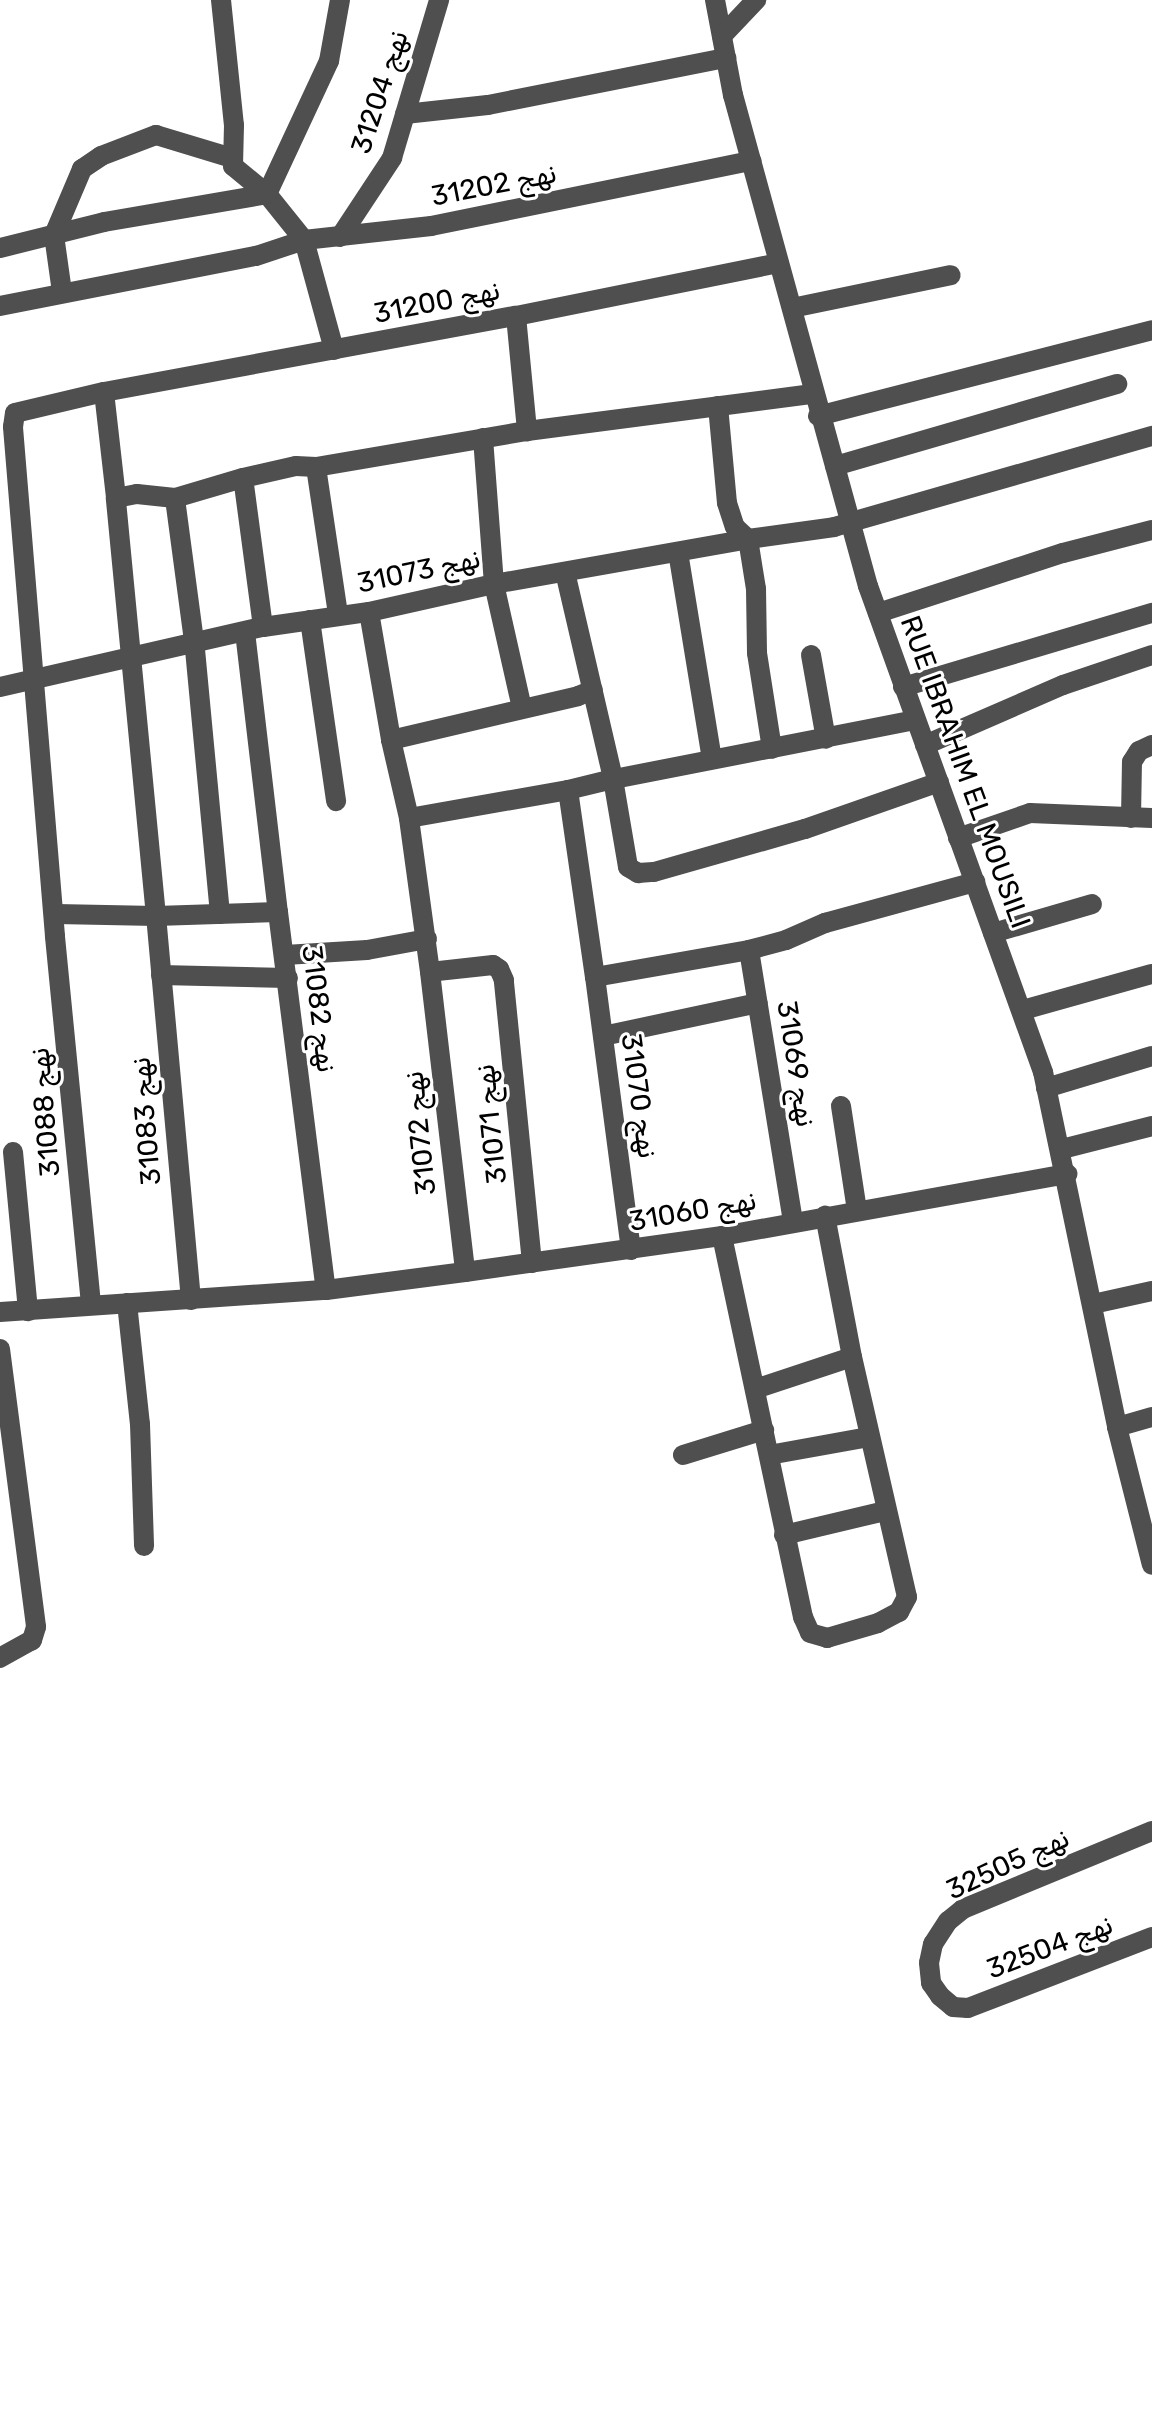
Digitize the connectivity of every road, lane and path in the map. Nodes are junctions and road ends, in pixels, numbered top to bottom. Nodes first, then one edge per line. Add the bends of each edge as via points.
1 (221, 0) edge
2 (340, 0) edge
3 (439, 0) edge
4 (715, 0) edge
5 (756, 0) edge
6 (722, 36) junction
7 (726, 58) junction
8 (405, 114) junction
9 (232, 158) junction
10 (751, 161) junction
11 (267, 194) junction
12 (54, 235) junction
13 (340, 237) junction
14 (304, 240) junction
15 (0, 248) edge
16 (779, 263) junction
17 (951, 275) dead end
18 (62, 292) junction
19 (0, 306) edge
20 (792, 308) junction
21 (516, 316) junction
22 (1152, 330) edge
23 (334, 350) junction
24 (1117, 384) dead end
25 (104, 392) junction
26 (813, 394) junction
27 (718, 406) junction
28 (818, 416) junction
29 (9, 420) edge
30 (527, 431) junction
31 (1152, 436) edge
32 (483, 438) junction
33 (835, 466) junction
34 (316, 467) junction
35 (243, 478) junction
36 (116, 498) junction
37 (175, 498) junction
38 (853, 523) junction
39 (1152, 530) edge
40 (748, 539) junction
41 (678, 552) junction
42 (565, 572) junction
43 (494, 584) junction
44 (369, 612) junction
45 (878, 613) junction
46 (1152, 613) edge
47 (338, 615) junction
48 (310, 620) junction
49 (254, 630) junction
50 (194, 641) junction
51 (811, 655) dead end
52 (1152, 655) edge
53 (130, 659) junction
54 (36, 681) junction
55 (0, 687) edge
56 (903, 687) junction
57 (593, 690) junction
58 (522, 708) junction
59 (915, 720) junction
60 (826, 739) junction
61 (391, 740) junction
62 (925, 745) junction
63 (1152, 745) edge
64 (772, 749) junction
65 (712, 759) junction
66 (613, 779) junction
67 (939, 782) junction
68 (568, 790) junction
69 (336, 801) dead end
70 (409, 818) junction
71 (1131, 818) junction
72 (1152, 818) edge
73 (958, 838) junction
74 (975, 882) junction
75 (1092, 904) dead end
76 (278, 912) junction
77 (56, 914) junction
78 (220, 914) junction
79 (157, 926) junction
80 (993, 933) junction
81 (427, 939) junction
82 (749, 950) junction
83 (285, 955) junction
84 (1151, 974) edge
85 (161, 975) junction
86 (595, 977) junction
87 (288, 978) junction
88 (431, 980) junction
89 (758, 1003) junction
90 (1023, 1010) junction
91 (603, 1036) junction
92 (1152, 1056) edge
93 (1046, 1088) junction
94 (841, 1106) dead end
95 (1151, 1133) edge
96 (1062, 1149) junction
97 (13, 1152) dead end
98 (1067, 1174) junction
99 (857, 1211) junction
100 (825, 1216) junction
101 (793, 1222) junction
102 (722, 1236) junction
103 (631, 1250) junction
104 (532, 1263) junction
105 (465, 1272) junction
106 (326, 1290) junction
107 (1152, 1291) edge
108 (191, 1300) junction
109 (127, 1303) junction
110 (91, 1304) junction
111 (1093, 1304) junction
112 (28, 1311) junction
113 (0, 1312) edge
114 (0, 1349) edge
115 (852, 1357) junction
116 (755, 1389) junction
117 (1152, 1417) edge
118 (1117, 1427) junction
119 (764, 1430) junction
120 (869, 1437) junction
121 (683, 1455) dead end
122 (769, 1455) junction
123 (885, 1511) junction
124 (784, 1535) junction
125 (144, 1546) dead end
126 (1152, 1565) edge
127 (0, 1658) edge
128 (1152, 1831) edge
129 (1152, 1937) edge
130 (968, 2008) joint

1 - 9 street via 234,125
2 - 11 street via 329,61
3 - 8 street, نهج 31204
4 - 6 street, RUE IBRAHIM EL MOUSILI
5 - 6 street
6 - 7 street, RUE IBRAHIM EL MOUSILI
7 - 8 street via 488,105
7 - 10 street, RUE IBRAHIM EL MOUSILI
8 - 13 street, نهج 31204 via 392,158
9 - 11 street via 245,179
9 - 12 street via 156,135 101,156 82,169
10 - 13 street, نهج 31202 via 431,226
10 - 16 street, RUE IBRAHIM EL MOUSILI
11 - 12 street
11 - 14 street
12 - 15 street
12 - 18 street
13 - 14 street, نهج 31202
14 - 18 street, نهج 31202 via 256,256
14 - 23 street
16 - 20 street, RUE IBRAHIM EL MOUSILI
16 - 21 street, نهج 31200
17 - 20 street
18 - 19 street, نهج 31202
20 - 26 street, RUE IBRAHIM EL MOUSILI
21 - 23 street, نهج 31200
21 - 30 street
22 - 28 street
23 - 25 street, نهج 31200
24 - 33 street
25 - 29 street, نهج 31200
25 - 36 street
26 - 27 street
26 - 28 street, RUE IBRAHIM EL MOUSILI
27 - 30 street
27 - 40 street via 727,503 735,527
28 - 33 street, RUE IBRAHIM EL MOUSILI
29 - 54 street, نهج 31088
30 - 32 street
31 - 38 street, نهج 31073
32 - 34 street
32 - 43 street
33 - 38 street, RUE IBRAHIM EL MOUSILI
34 - 35 street
34 - 47 street
35 - 37 street
35 - 49 street
36 - 37 street
36 - 53 street, نهج 31083
37 - 50 street
38 - 40 street, نهج 31073
38 - 45 street, RUE IBRAHIM EL MOUSILI
39 - 45 street
40 - 41 street, نهج 31073
40 - 64 street via 756,589 757,653
41 - 42 street, نهج 31073
41 - 65 street
42 - 43 street, نهج 31073
42 - 57 street
43 - 44 street, نهج 31073
43 - 58 street
44 - 47 street, نهج 31073
44 - 61 street, نهج 31072
45 - 56 street, RUE IBRAHIM EL MOUSILI
46 - 56 street
47 - 48 street, نهج 31073
48 - 49 street, نهج 31073
48 - 69 street
49 - 50 street, نهج 31073
49 - 76 street
50 - 53 street, نهج 31073
50 - 78 street
51 - 60 street
52 - 62 street via 1063,685
53 - 54 street, نهج 31073
53 - 79 street, نهج 31083
54 - 55 street, نهج 31073
54 - 77 street, نهج 31088
56 - 59 street, RUE IBRAHIM EL MOUSILI
57 - 58 street
57 - 66 street
58 - 61 street
59 - 60 street
59 - 62 street, RUE IBRAHIM EL MOUSILI
60 - 64 street
61 - 70 street, نهج 31072
62 - 67 street, RUE IBRAHIM EL MOUSILI
63 - 71 street via 1132,762
64 - 65 street
65 - 66 street
66 - 67 street via 628,867 638,873 805,829
66 - 68 street
67 - 73 street, RUE IBRAHIM EL MOUSILI
68 - 70 street
68 - 86 street, نهج 31070
70 - 81 street, نهج 31072
71 - 72 street
71 - 73 street via 1030,813
73 - 74 street, RUE IBRAHIM EL MOUSILI
74 - 80 street, RUE IBRAHIM EL MOUSILI
74 - 82 street
75 - 80 street
76 - 78 street, نهج 31082
76 - 83 street, نهج 31082
77 - 79 street, نهج 31082
77 - 110 street, نهج 31088
78 - 79 street, نهج 31082
79 - 85 street, نهج 31083
80 - 90 street, RUE IBRAHIM EL MOUSILI
81 - 83 street via 367,950
81 - 88 street, نهج 31072
82 - 86 street
82 - 89 street, نهج 31069
83 - 87 street, نهج 31082
84 - 90 street
85 - 87 street
85 - 108 street, نهج 31083
86 - 91 street, نهج 31070
87 - 106 street, نهج 31082
88 - 104 street, نهج 31071 via 493,965 504,980
88 - 105 street, نهج 31072
89 - 91 street
89 - 101 street, نهج 31069
90 - 93 street, RUE IBRAHIM EL MOUSILI
91 - 103 street, نهج 31070
92 - 93 street
93 - 96 street, RUE IBRAHIM EL MOUSILI
94 - 99 street
95 - 96 street
96 - 98 street, RUE IBRAHIM EL MOUSILI
97 - 112 street
98 - 99 street, نهج 31060
98 - 111 street, RUE IBRAHIM EL MOUSILI
99 - 100 street, نهج 31060
100 - 101 street, نهج 31060
100 - 115 street
101 - 102 street, نهج 31060
102 - 103 street, نهج 31060
102 - 116 street
103 - 104 street, نهج 31060
104 - 105 street, نهج 31060
105 - 106 street, نهج 31060
106 - 108 street, نهج 31060
107 - 111 street
108 - 109 street
109 - 110 street
109 - 125 street via 140,1424
110 - 112 street
111 - 118 street, RUE IBRAHIM EL MOUSILI
112 - 113 street
114 - 127 street via 36,1627 32,1640
115 - 116 street
115 - 120 street
116 - 119 street
117 - 118 street
118 - 126 street, RUE IBRAHIM EL MOUSILI
119 - 121 street
119 - 122 street
120 - 122 street
120 - 123 street
122 - 124 street
123 - 124 street
123 - 124 street via 905,1579 905,1605 878,1623 827,1638 810,1633
128 - 130 street, نهج 32505 via 963,1909 948,1921 933,1944 931,1983 953,2007
129 - 130 street, نهج 32504

